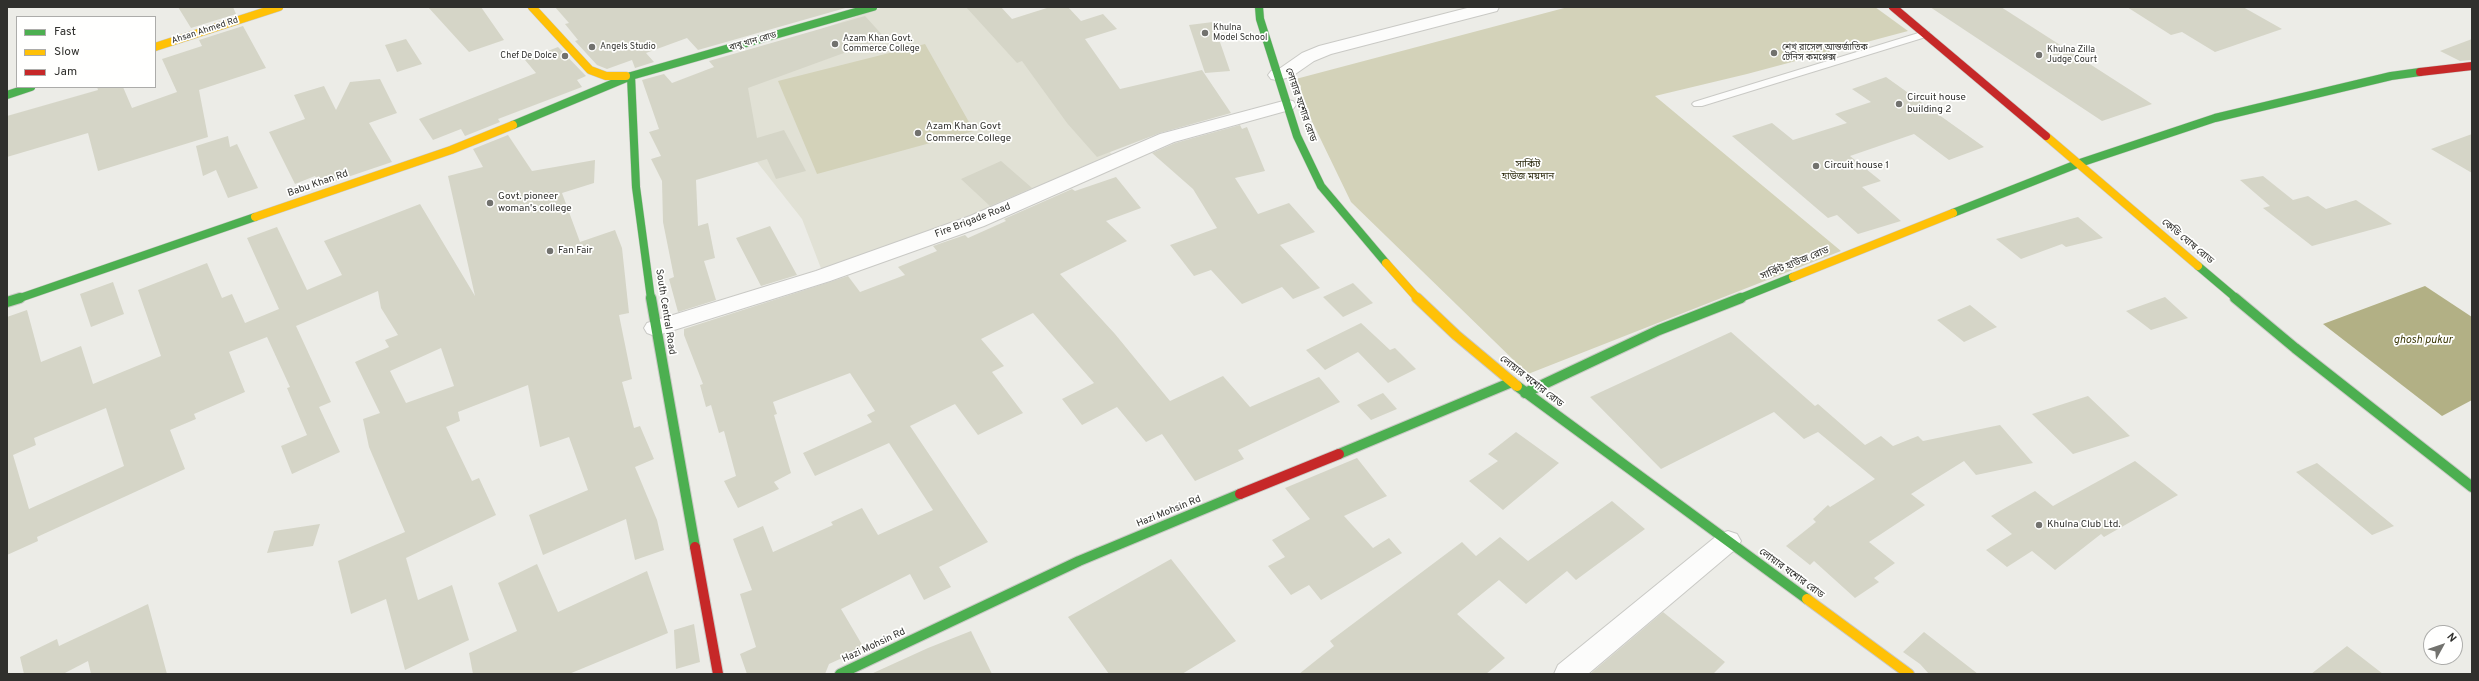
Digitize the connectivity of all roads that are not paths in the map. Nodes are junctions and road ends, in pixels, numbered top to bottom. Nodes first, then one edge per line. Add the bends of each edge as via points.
1 (279, 7) edge
2 (532, 7) edge
3 (873, 7) edge
4 (1259, 7) edge
5 (1491, 7) edge
6 (1893, 7) edge
7 (1925, 34) junction
8 (156, 47) edge
9 (2472, 66) edge
10 (1277, 75) junction
11 (631, 76) junction
12 (28, 88) edge
13 (7, 95) edge
14 (1698, 104) dead end
15 (1287, 105) junction
16 (2077, 164) junction
17 (7, 302) edge
18 (655, 328) junction
19 (1512, 382) junction
20 (1525, 393) junction
21 (2472, 487) edge
22 (1728, 541) junction
23 (718, 674) edge
24 (840, 674) edge
25 (1568, 674) edge
26 (1909, 674) edge

1 - 8 street, Ahsan Ahmed Rd
2 - 11 street via 590,70 606,76
3 - 11 street, বাবু খান রোড
4 - 10 street, লোয়ার যশোর রোড via 1260,19
5 - 10 street via 1325,50
6 - 7 street, কেডি ঘোষ রোড
7 - 14 lane
7 - 16 street, কেডি ঘোষ রোড
9 - 16 street, সার্কিট হাউজ রোড via 2392,76 2223,116
10 - 15 street, লোয়ার যশোর রোড
11 - 17 street, Babu Khan Rd via 451,150
11 - 18 street, South Central Road via 636,187
12 - 13 street
15 - 18 street, Fire Brigade Road via 1167,138 976,222 823,276
15 - 19 street, লোয়ার যশোর রোড via 1297,136 1322,186 1408,289 1456,335
16 - 20 street, সার্কিট হাউজ রোড via 1659,330
16 - 21 street, কেডি ঘোষ রোড via 2295,348
18 - 23 street, South Central Road
19 - 20 street, লোয়ার যশোর রোড
19 - 24 street, Hazi Mohsin Rd via 1079,561
20 - 22 street, লোয়ার যশোর রোড
22 - 25 street
22 - 26 street, লোয়ার যশোর রোড

